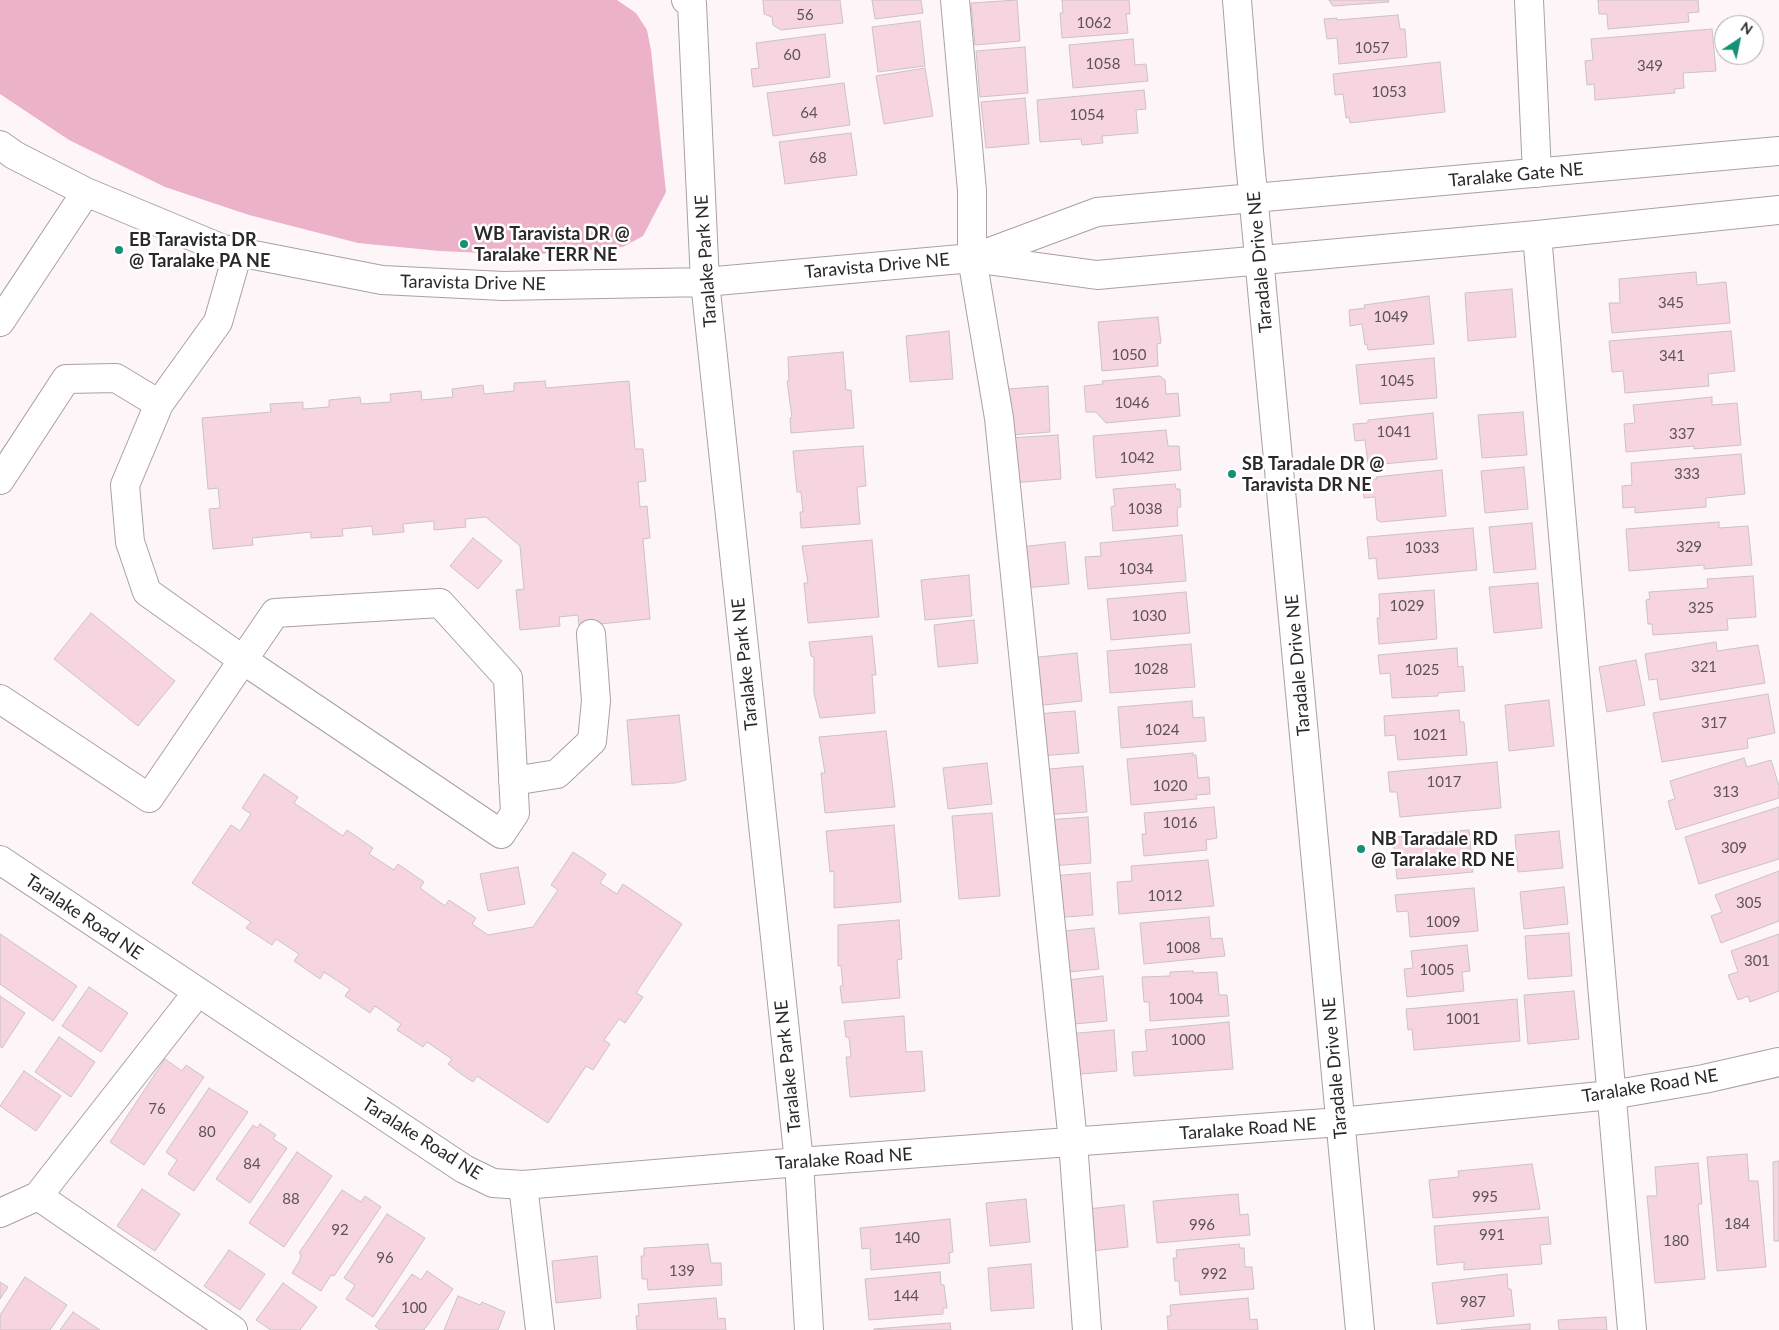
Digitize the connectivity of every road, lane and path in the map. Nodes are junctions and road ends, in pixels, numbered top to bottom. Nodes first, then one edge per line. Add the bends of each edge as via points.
1 (686, 0) edge
2 (955, 0) edge
3 (1237, 0) edge
4 (1529, 0) edge
5 (0, 145) edge
6 (1779, 151) edge
7 (1536, 174) junction
8 (86, 192) junction
9 (1254, 198) junction
10 (1779, 210) edge
11 (1537, 235) junction
12 (238, 252) junction
13 (972, 258) junction
14 (1260, 261) junction
15 (705, 282) junction
16 (0, 322) edge
17 (159, 404) junction
18 (0, 480) edge
19 (591, 634) dead end
20 (243, 660) junction
21 (0, 699) edge
22 (513, 781) junction
23 (0, 860) edge
24 (197, 993) junction
25 (1779, 1062) edge
26 (1611, 1095) junction
27 (1340, 1122) junction
28 (1073, 1142) junction
29 (799, 1162) junction
30 (523, 1185) junction
31 (38, 1196) junction
32 (0, 1213) edge
33 (233, 1330) edge
34 (540, 1330) edge
35 (809, 1330) edge
36 (1086, 1330) edge
37 (1360, 1330) edge
38 (1632, 1330) edge

1 - 15 street, Taralake Park NE via 692,4
2 - 13 street via 972,191
3 - 9 street, Taradale Drive NE
4 - 7 street
5 - 8 street, Taravista Drive NE
6 - 7 street, Taralake Gate NE
7 - 9 street, Taralake Gate NE
8 - 12 street, Taravista Drive NE
8 - 16 street
9 - 13 street, Taravista Drive NE via 1097,212
9 - 14 street, Taradale Drive NE
10 - 11 street
11 - 14 street
11 - 26 street
12 - 15 street, Taravista Drive NE via 382,280 503,286
12 - 17 street via 218,322
13 - 14 street, Taravista Drive NE via 1097,275
13 - 15 street, Taravista Drive NE
13 - 28 street via 998,418
14 - 27 street, Taradale Drive NE
15 - 29 street, Taralake Park NE
17 - 18 street via 116,378 66,379
17 - 20 street via 125,485 130,542 147,592
19 - 22 street via 596,701 592,741 557,774
20 - 21 street via 149,798
20 - 22 street via 501,834 515,813
20 - 22 street via 275,613 440,602 508,678
23 - 24 street, Taralake Road NE
24 - 30 street, Taralake Road NE via 464,1169 494,1183
24 - 31 street
25 - 26 street, Taralake Road NE
26 - 27 street, Taralake Road NE
26 - 38 street
27 - 28 street, Taralake Road NE
27 - 37 street, Taradale Drive NE
28 - 29 street, Taralake Road NE
28 - 36 street
29 - 30 street, Taralake Road NE
29 - 35 street, Taralake Park NE
30 - 34 street
31 - 32 street
31 - 33 street

